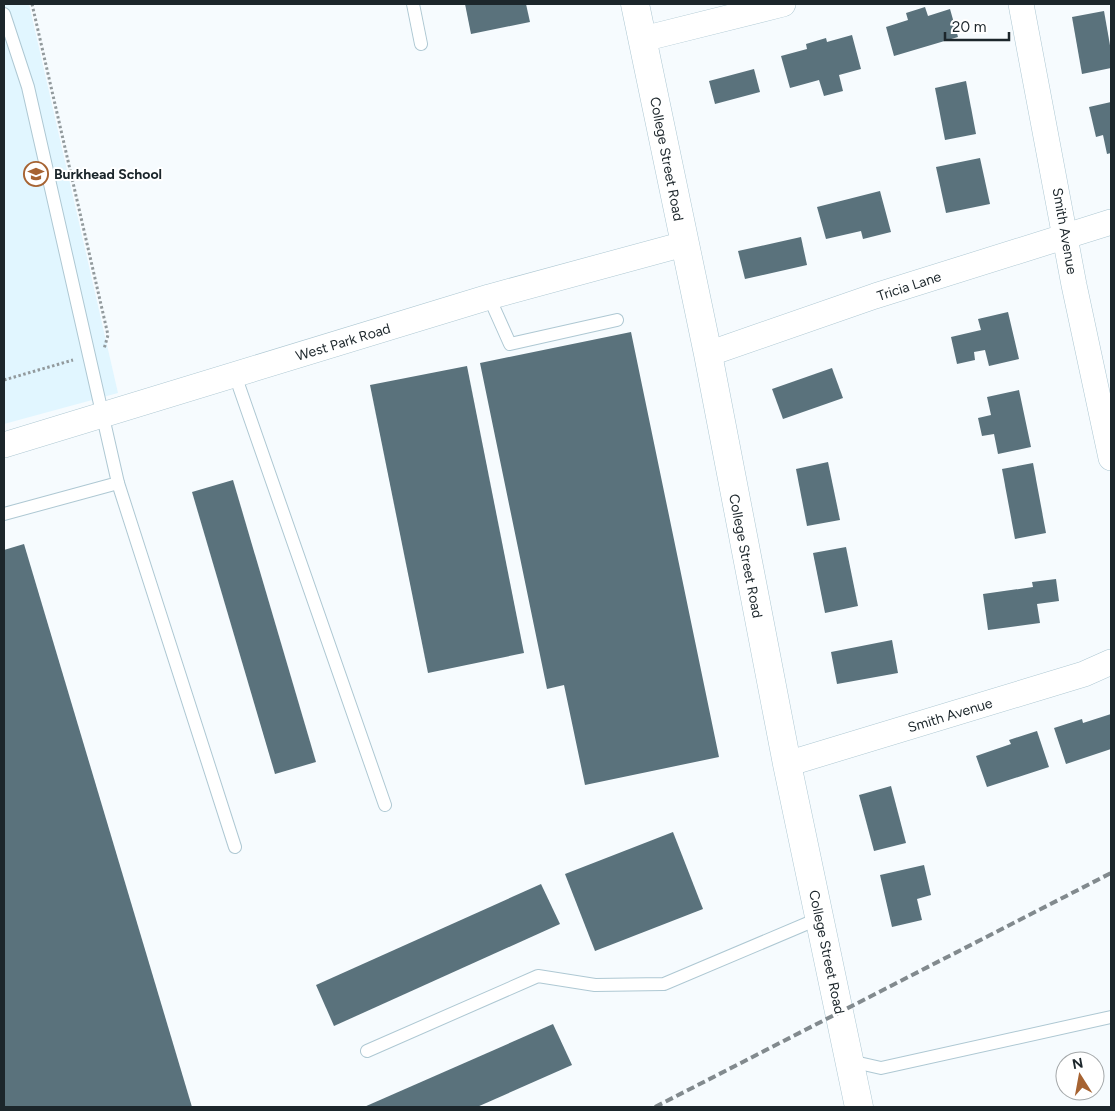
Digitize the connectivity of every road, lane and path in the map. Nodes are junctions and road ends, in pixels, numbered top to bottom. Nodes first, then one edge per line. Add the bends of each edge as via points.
1 (32, 4) edge
2 (413, 4) edge
3 (635, 4) edge
4 (784, 4) edge
5 (1021, 4) edge
6 (4, 14) edge
7 (642, 39) junction
8 (421, 44) dead end
9 (1111, 222) edge
10 (1066, 236) junction
11 (684, 244) junction
12 (489, 297) junction
13 (617, 320) dead end
14 (101, 351) dead end
15 (708, 354) junction
16 (75, 359) dead end
17 (235, 375) junction
18 (4, 380) edge
19 (103, 416) junction
20 (4, 445) edge
21 (1111, 458) edge
22 (118, 483) junction
23 (4, 514) edge
24 (1111, 662) edge
25 (787, 764) junction
26 (385, 805) dead end
27 (235, 847) dead end
28 (820, 918) junction
29 (1111, 1017) edge
30 (367, 1051) dead end
31 (850, 1061) junction
32 (859, 1107) edge

1 - 14 path via 108,335 107,344
2 - 8 lane
3 - 7 street, College Street Road
4 - 7 street
5 - 10 street, Smith Avenue
6 - 19 lane via 28,87
7 - 11 street, College Street Road
9 - 10 street, Tricia Lane
10 - 15 street, Tricia Lane via 875,296
10 - 21 street, Smith Avenue
11 - 12 street, West Park Road
11 - 15 street, College Street Road
12 - 13 lane via 510,344
12 - 17 street, West Park Road
15 - 25 street, College Street Road
16 - 18 path
17 - 19 street, West Park Road
17 - 26 lane
19 - 20 street, West Park Road
19 - 22 lane
22 - 23 lane
22 - 27 lane
24 - 25 street, Smith Avenue via 1084,674
25 - 28 street, College Street Road
28 - 30 lane via 664,984 595,985 538,976
28 - 31 street, College Street Road
29 - 31 lane via 881,1068
31 - 32 street, College Street Road

